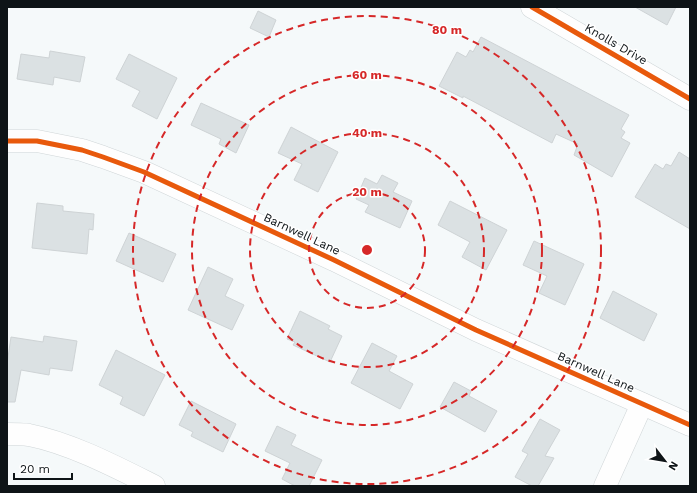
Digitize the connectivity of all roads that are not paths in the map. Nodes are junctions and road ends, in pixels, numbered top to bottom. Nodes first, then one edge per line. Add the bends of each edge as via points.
1 (532, 7) edge
2 (690, 99) edge
3 (7, 141) edge
4 (642, 404) junction
5 (690, 425) edge
6 (7, 434) edge
7 (154, 486) edge
8 (605, 486) edge

1 - 2 street, Knolls Drive
3 - 4 street, Barnwell Lane via 37,141 82,150 144,172 334,260 476,330
4 - 5 street, Barnwell Lane
4 - 8 street
6 - 7 street via 28,435 54,442 104,461

